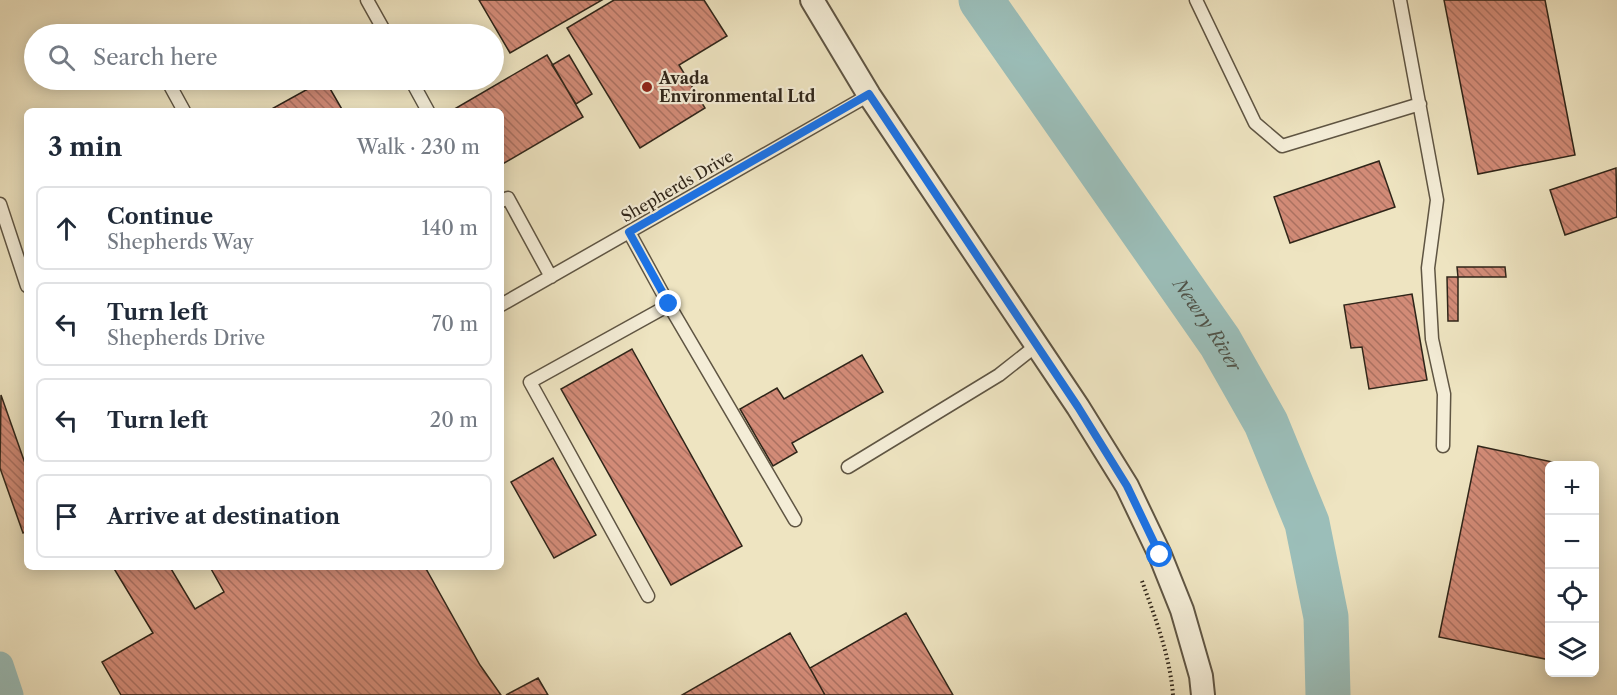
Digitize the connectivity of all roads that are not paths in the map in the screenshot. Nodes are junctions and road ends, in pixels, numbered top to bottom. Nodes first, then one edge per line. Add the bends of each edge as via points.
1 (367, 0) edge
2 (812, 0) edge
3 (1196, 0) edge
4 (1400, 0) edge
5 (380, 24) edge
6 (172, 90) edge
7 (416, 90) edge
8 (869, 94) junction
9 (1420, 104) junction
10 (182, 108) edge
11 (426, 108) edge
12 (504, 200) edge
13 (0, 204) edge
14 (629, 232) junction
15 (24, 277) edge
16 (550, 277) junction
17 (504, 303) edge
18 (669, 304) junction
19 (1037, 345) junction
20 (1443, 446) dead end
21 (848, 467) dead end
22 (795, 520) dead end
23 (648, 596) dead end
24 (1203, 695) edge

1 - 5 lane
2 - 8 street
3 - 9 lane via 1254,123 1282,146
4 - 9 lane
6 - 10 lane
7 - 11 lane
8 - 14 lane, Shepherds Drive
8 - 19 street
9 - 20 lane via 1437,200 1428,268 1432,339 1444,394
12 - 16 lane via 507,198
13 - 15 lane
14 - 16 lane, Shepherds Drive
14 - 18 lane
16 - 17 lane, Shepherds Drive
18 - 22 lane
18 - 23 lane via 530,382
19 - 21 lane via 999,375
19 - 24 street via 1127,486 1160,555 1182,610

